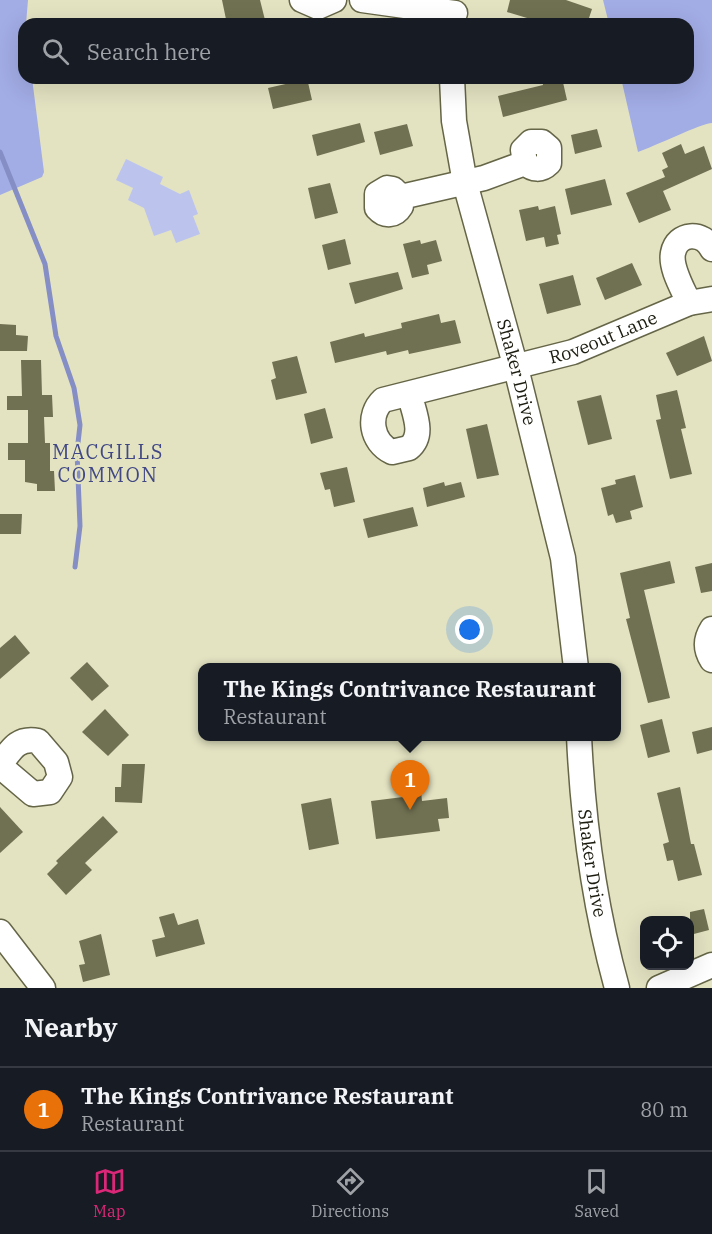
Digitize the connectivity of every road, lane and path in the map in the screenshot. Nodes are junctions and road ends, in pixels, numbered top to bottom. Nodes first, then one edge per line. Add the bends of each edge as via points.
1 (302, 0) edge
2 (334, 0) edge
3 (362, 0) edge
4 (456, 12) edge
5 (452, 84) edge
6 (525, 163) dead end
7 (465, 183) junction
8 (401, 197) dead end
9 (712, 249) edge
10 (701, 301) edge
11 (516, 368) junction
12 (410, 396) dead end
13 (712, 629) edge
14 (712, 660) edge
15 (575, 663) edge
16 (579, 741) edge
17 (0, 932) edge
18 (712, 965) edge
19 (43, 988) edge
20 (617, 988) edge
21 (659, 988) edge

1 - 2 street via 318,7
3 - 4 street
5 - 7 street, Shaker Drive via 454,121
6 - 7 street
7 - 8 street
7 - 11 street, Shaker Drive
9 - 10 street, Roveout Lane via 703,238 694,236 677,242 673,252 673,264
10 - 11 street, Roveout Lane via 598,344
11 - 12 street, Roveout Lane
11 - 15 street, Shaker Drive via 563,558
13 - 14 street via 706,639 706,650
16 - 20 street, Shaker Drive via 587,851
17 - 19 street
18 - 21 street

